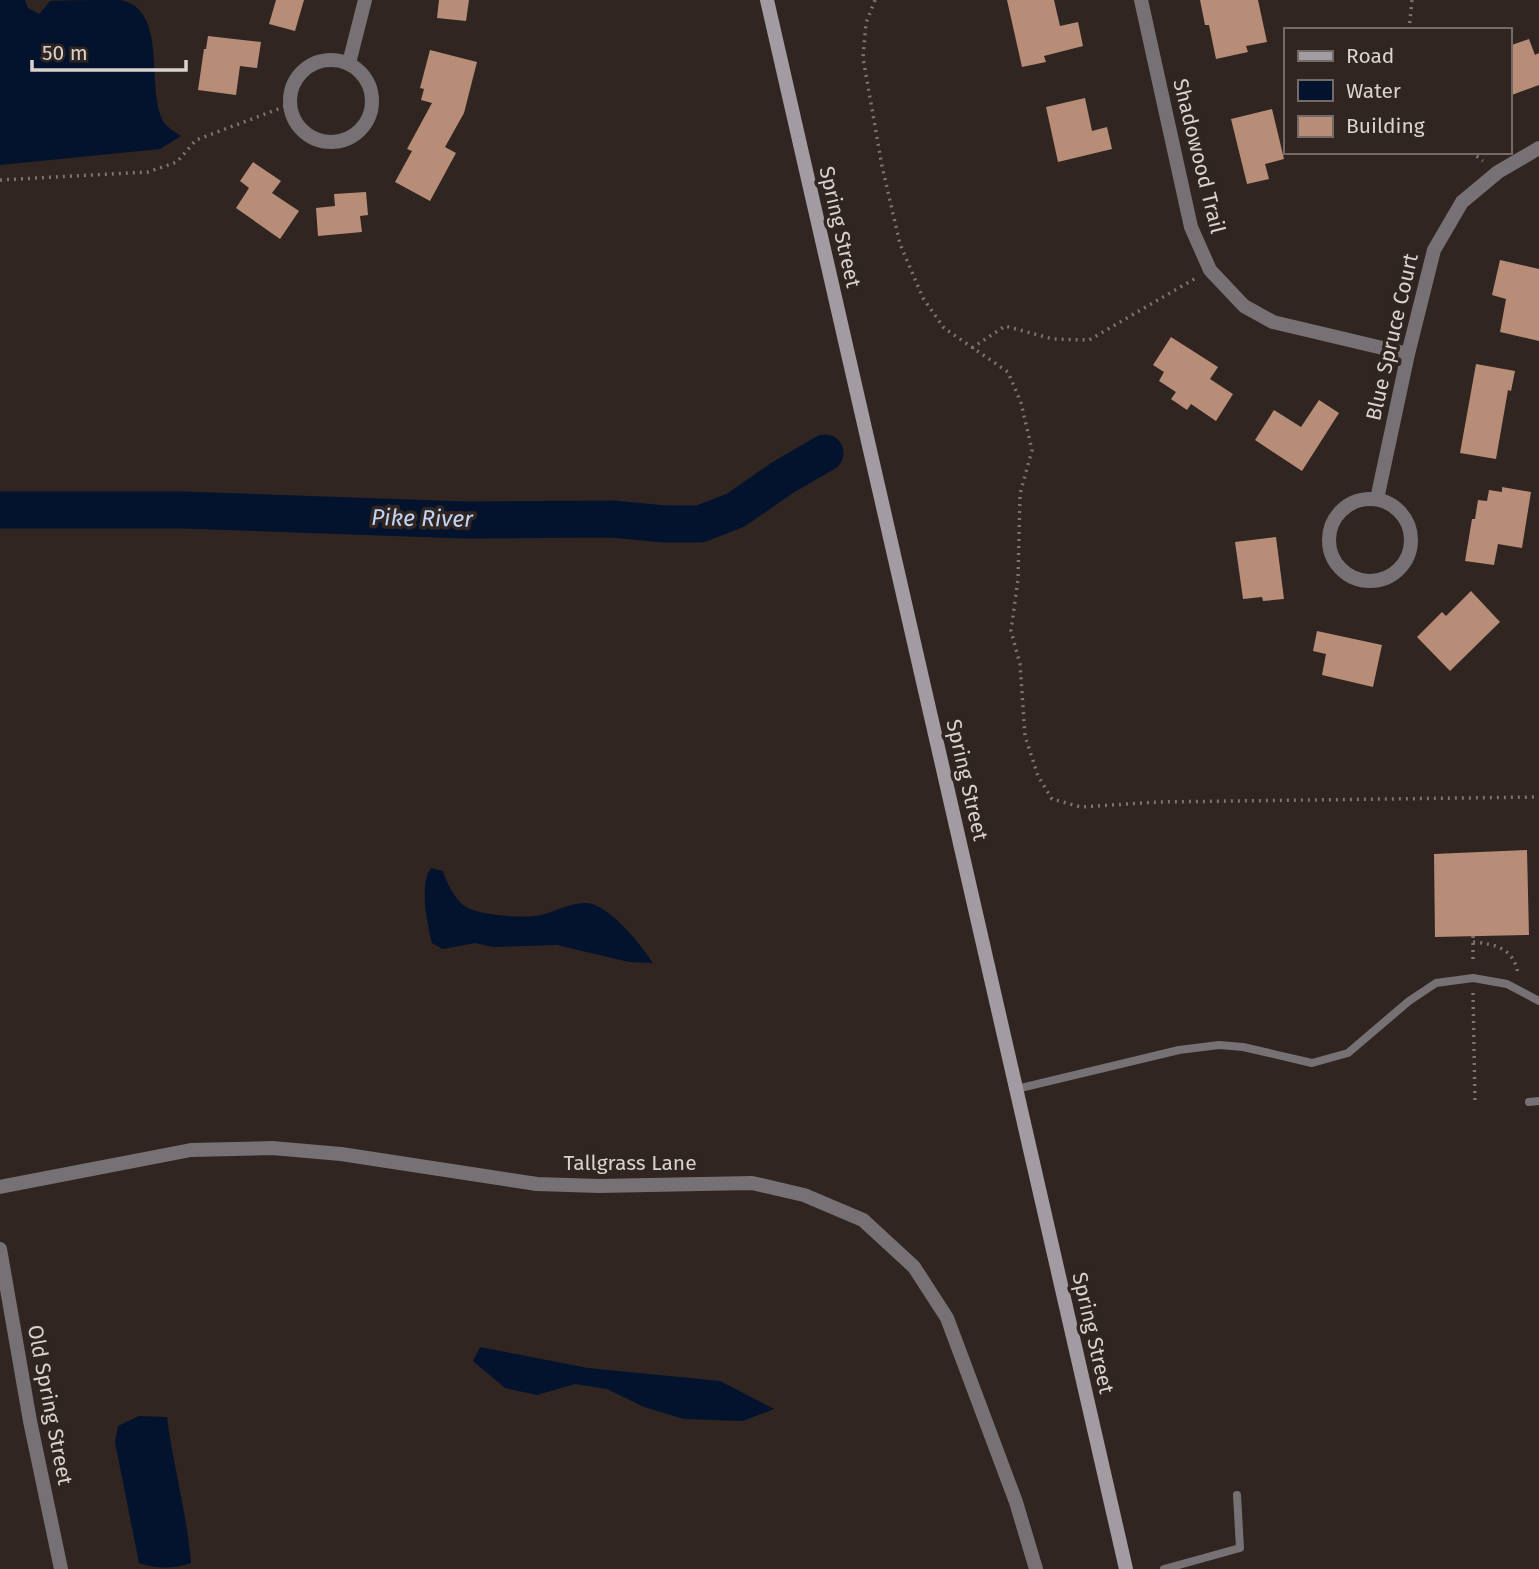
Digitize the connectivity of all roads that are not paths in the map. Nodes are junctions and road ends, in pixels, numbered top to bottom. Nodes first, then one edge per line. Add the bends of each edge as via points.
1 (365, 0) edge
2 (767, 0) edge
3 (1141, 0) edge
4 (349, 63) junction
5 (1539, 148) edge
6 (1408, 354) junction
7 (1377, 499) junction
8 (1539, 1001) edge
9 (1016, 1089) junction
10 (1539, 1101) edge
11 (1529, 1102) dead end
12 (0, 1187) edge
13 (0, 1249) edge
14 (1237, 1494) dead end
15 (61, 1569) edge
16 (1037, 1569) edge
17 (1126, 1569) edge
18 (1164, 1569) edge

1 - 4 street
2 - 9 main road, Spring Street
3 - 6 street, Shadowood Trail via 1191,227 1210,270 1244,306 1273,322
4 - 4 street via 369,84 371,112 365,125 341,141 313,139 293,119 289,105 294,81 312,63
5 - 6 street, Blue Spruce Court via 1498,172 1462,202 1434,250
6 - 7 street, Blue Spruce Court
7 - 7 street via 1351,503 1333,521 1329,534 1329,547 1341,570 1365,582 1393,575 1404,565 1411,546 1409,524 1401,512
8 - 9 lane via 1507,984 1473,978 1436,983 1348,1053 1312,1063 1219,1045 1179,1049
9 - 17 main road, Spring Street
10 - 11 lane
12 - 16 street, Tallgrass Lane via 191,1150 272,1148 537,1184 752,1183 804,1195 863,1220 914,1267 947,1318
13 - 15 street, Old Spring Street
14 - 18 lane via 1240,1548

